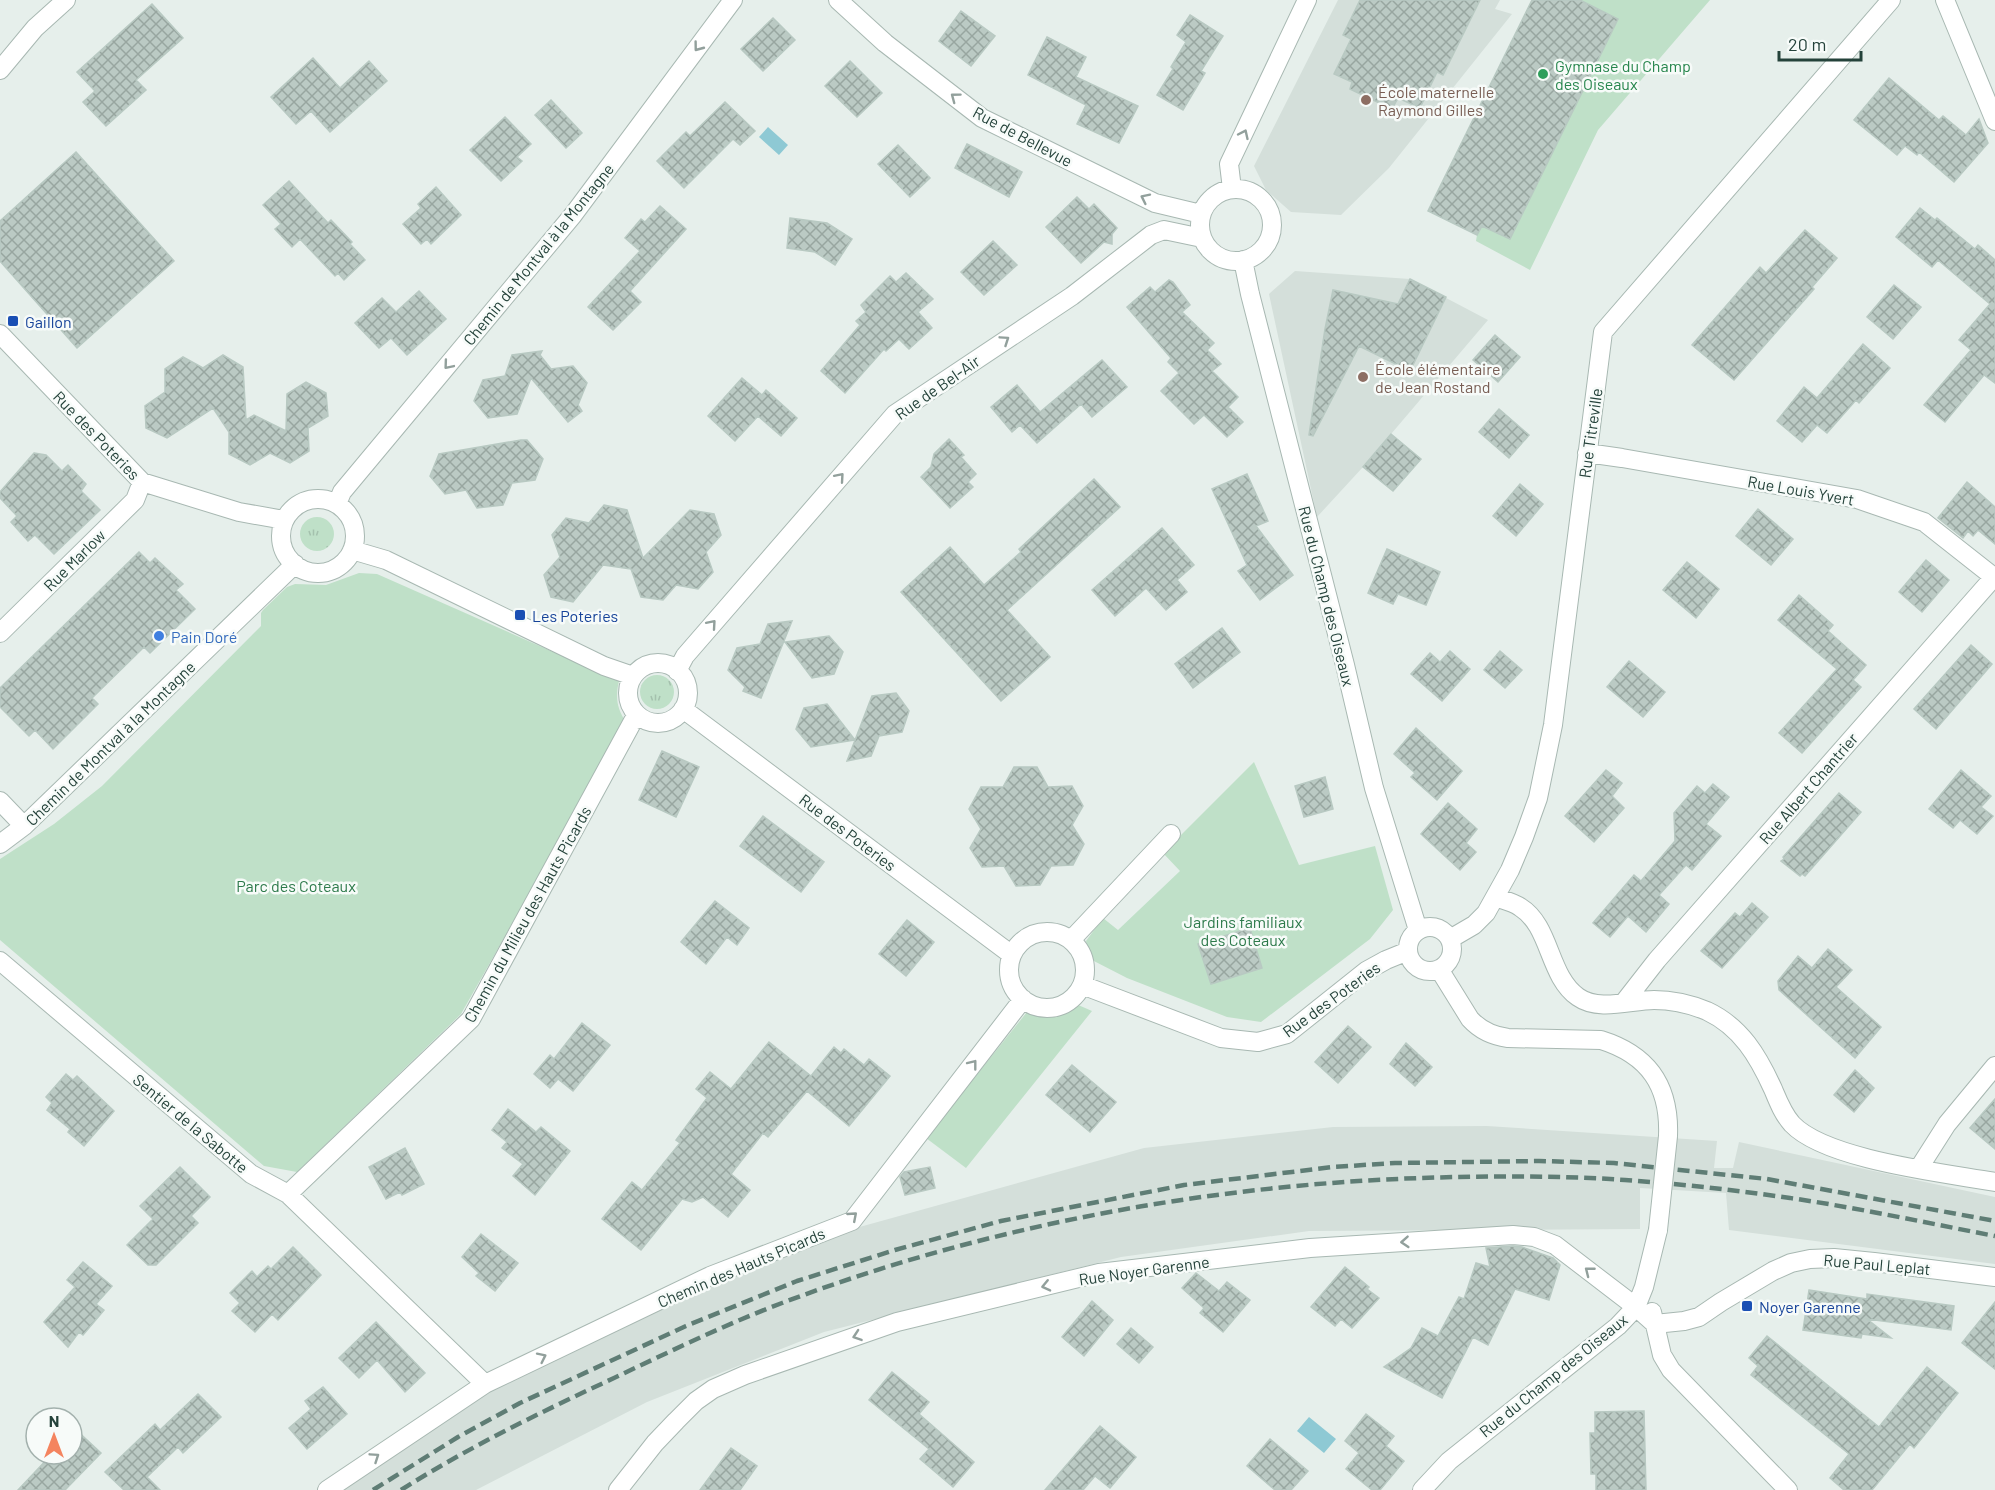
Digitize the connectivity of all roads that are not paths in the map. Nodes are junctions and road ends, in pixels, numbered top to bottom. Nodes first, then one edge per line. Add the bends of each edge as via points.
1 (66, 0) edge
2 (733, 0) edge
3 (838, 0) edge
4 (1307, 0) edge
5 (1892, 0) edge
6 (1945, 0) edge
7 (0, 70) edge
8 (1995, 122) edge
9 (1232, 189) junction
10 (1201, 214) junction
11 (1202, 238) junction
12 (1244, 260) junction
13 (0, 334) edge
14 (1587, 453) junction
15 (142, 482) junction
16 (337, 504) junction
17 (284, 520) junction
18 (352, 550) junction
19 (295, 564) junction
20 (1995, 577) edge
21 (0, 633) edge
22 (677, 671) junction
23 (633, 676) junction
24 (683, 709) junction
25 (640, 718) junction
26 (0, 801) edge
27 (24, 826) junction
28 (1171, 834) dead end
29 (0, 844) edge
30 (1495, 897) junction
31 (1418, 930) junction
32 (1450, 939) junction
33 (1071, 940) junction
34 (1408, 951) junction
35 (1012, 955) junction
36 (0, 960) edge
37 (1438, 969) junction
38 (1082, 985) junction
39 (1023, 999) junction
40 (1625, 1002) junction
41 (1995, 1066) edge
42 (1919, 1168) junction
43 (1995, 1182) edge
44 (288, 1194) junction
45 (1995, 1277) edge
46 (1644, 1287) junction
47 (1636, 1307) junction
48 (1655, 1324) junction
49 (485, 1384) junction
50 (327, 1490) edge
51 (618, 1490) edge
52 (1422, 1490) edge
53 (1788, 1490) edge

1 - 7 street via 35,28
2 -> 16 street, Chemin de Montval à la Montagne via 573,215 342,492
10 -> 3 street, Rue de Bellevue via 1155,203 982,118 885,43
9 -> 4 street via 1229,164
5 - 14 street, Rue Titreville via 1604,332
6 - 8 street
9 - 10 street via 1213,196
9 - 12 street via 1244,190 1263,201 1271,222 1271,232 1261,250
10 - 11 street
11 - 12 street via 1214,254
22 -> 11 street, Rue de Bel-Air via 685,656 895,414 1072,296 1151,235 1164,230
12 - 31 street, Rue du Champ des Oiseaux via 1374,788
13 - 15 street, Rue des Poteries
14 - 20 street, Rue Louis Yvert via 1857,499 1924,522
14 - 30 street, Rue Titreville via 1544,775 1524,837
15 - 17 street, Rue des Poteries via 239,512
15 - 21 street, Rue Marlow via 135,500
16 - 17 street via 313,499 291,510
16 - 18 street via 352,519
17 - 19 street via 282,544
18 - 19 street via 346,560 327,572 316,573
18 - 23 street via 386,560 604,666
19 - 27 street, Chemin de Montval à la Montagne
20 - 40 street, Rue Albert Chantrier via 1665,951
22 - 23 street via 659,663 640,669
22 - 24 street via 688,693
23 - 25 street via 629,703
24 - 25 street via 669,721 649,722
24 - 35 street, Rue des Poteries
25 - 44 street, Chemin du Milieu des Hauts Picards via 633,721 471,1019
26 - 27 street
27 - 29 street, Chemin de Montval à la Montagne
28 - 33 street
30 - 32 street, Rue Titreville via 1474,925
30 - 40 street via 1520,906 1530,915 1560,974 1578,997 1590,1003
31 - 32 street via 1439,929
31 - 34 street
32 - 37 street via 1451,953
33 - 35 street via 1049,932 1038,933 1018,945
33 - 38 street via 1084,960
34 - 37 street via 1419,967
34 - 38 street, Rue des Poteries via 1366,971 1287,1034 1258,1042 1221,1038
35 - 39 street via 1010,979
36 - 44 street, Sentier de la Sabotte via 251,1174
37 - 46 street, Rue du Champ des Oiseaux, bridge via 1470,1019 1494,1035 1601,1040 1634,1056 1650,1071 1668,1108 1668,1136 1658,1230
38 - 39 street via 1076,995 1056,1007 1044,1008
49 -> 39 street, Chemin des Hauts Picards via 710,1276 852,1221
40 - 42 street via 1675,1002 1718,1017 1747,1042 1785,1115 1803,1135 1840,1150
41 - 42 street via 1947,1124
42 - 43 street
44 - 49 street, Sentier de la Sabotte
45 - 48 street, Rue Paul Leplat via 1834,1258 1810,1259 1773,1271 1699,1317
46 - 47 street, Rue du Champ des Oiseaux
46 - 48 street
47 - 48 street
47 -> 51 street, Rue Noyer Garenne via 1555,1245 1513,1235 1310,1248 1099,1274 897,1322 712,1389 655,1443
47 - 52 street, Rue du Champ des Oiseaux via 1618,1326 1449,1461
48 - 53 street via 1662,1355 1671,1370
50 -> 49 street, Chemin des Hauts Picards

